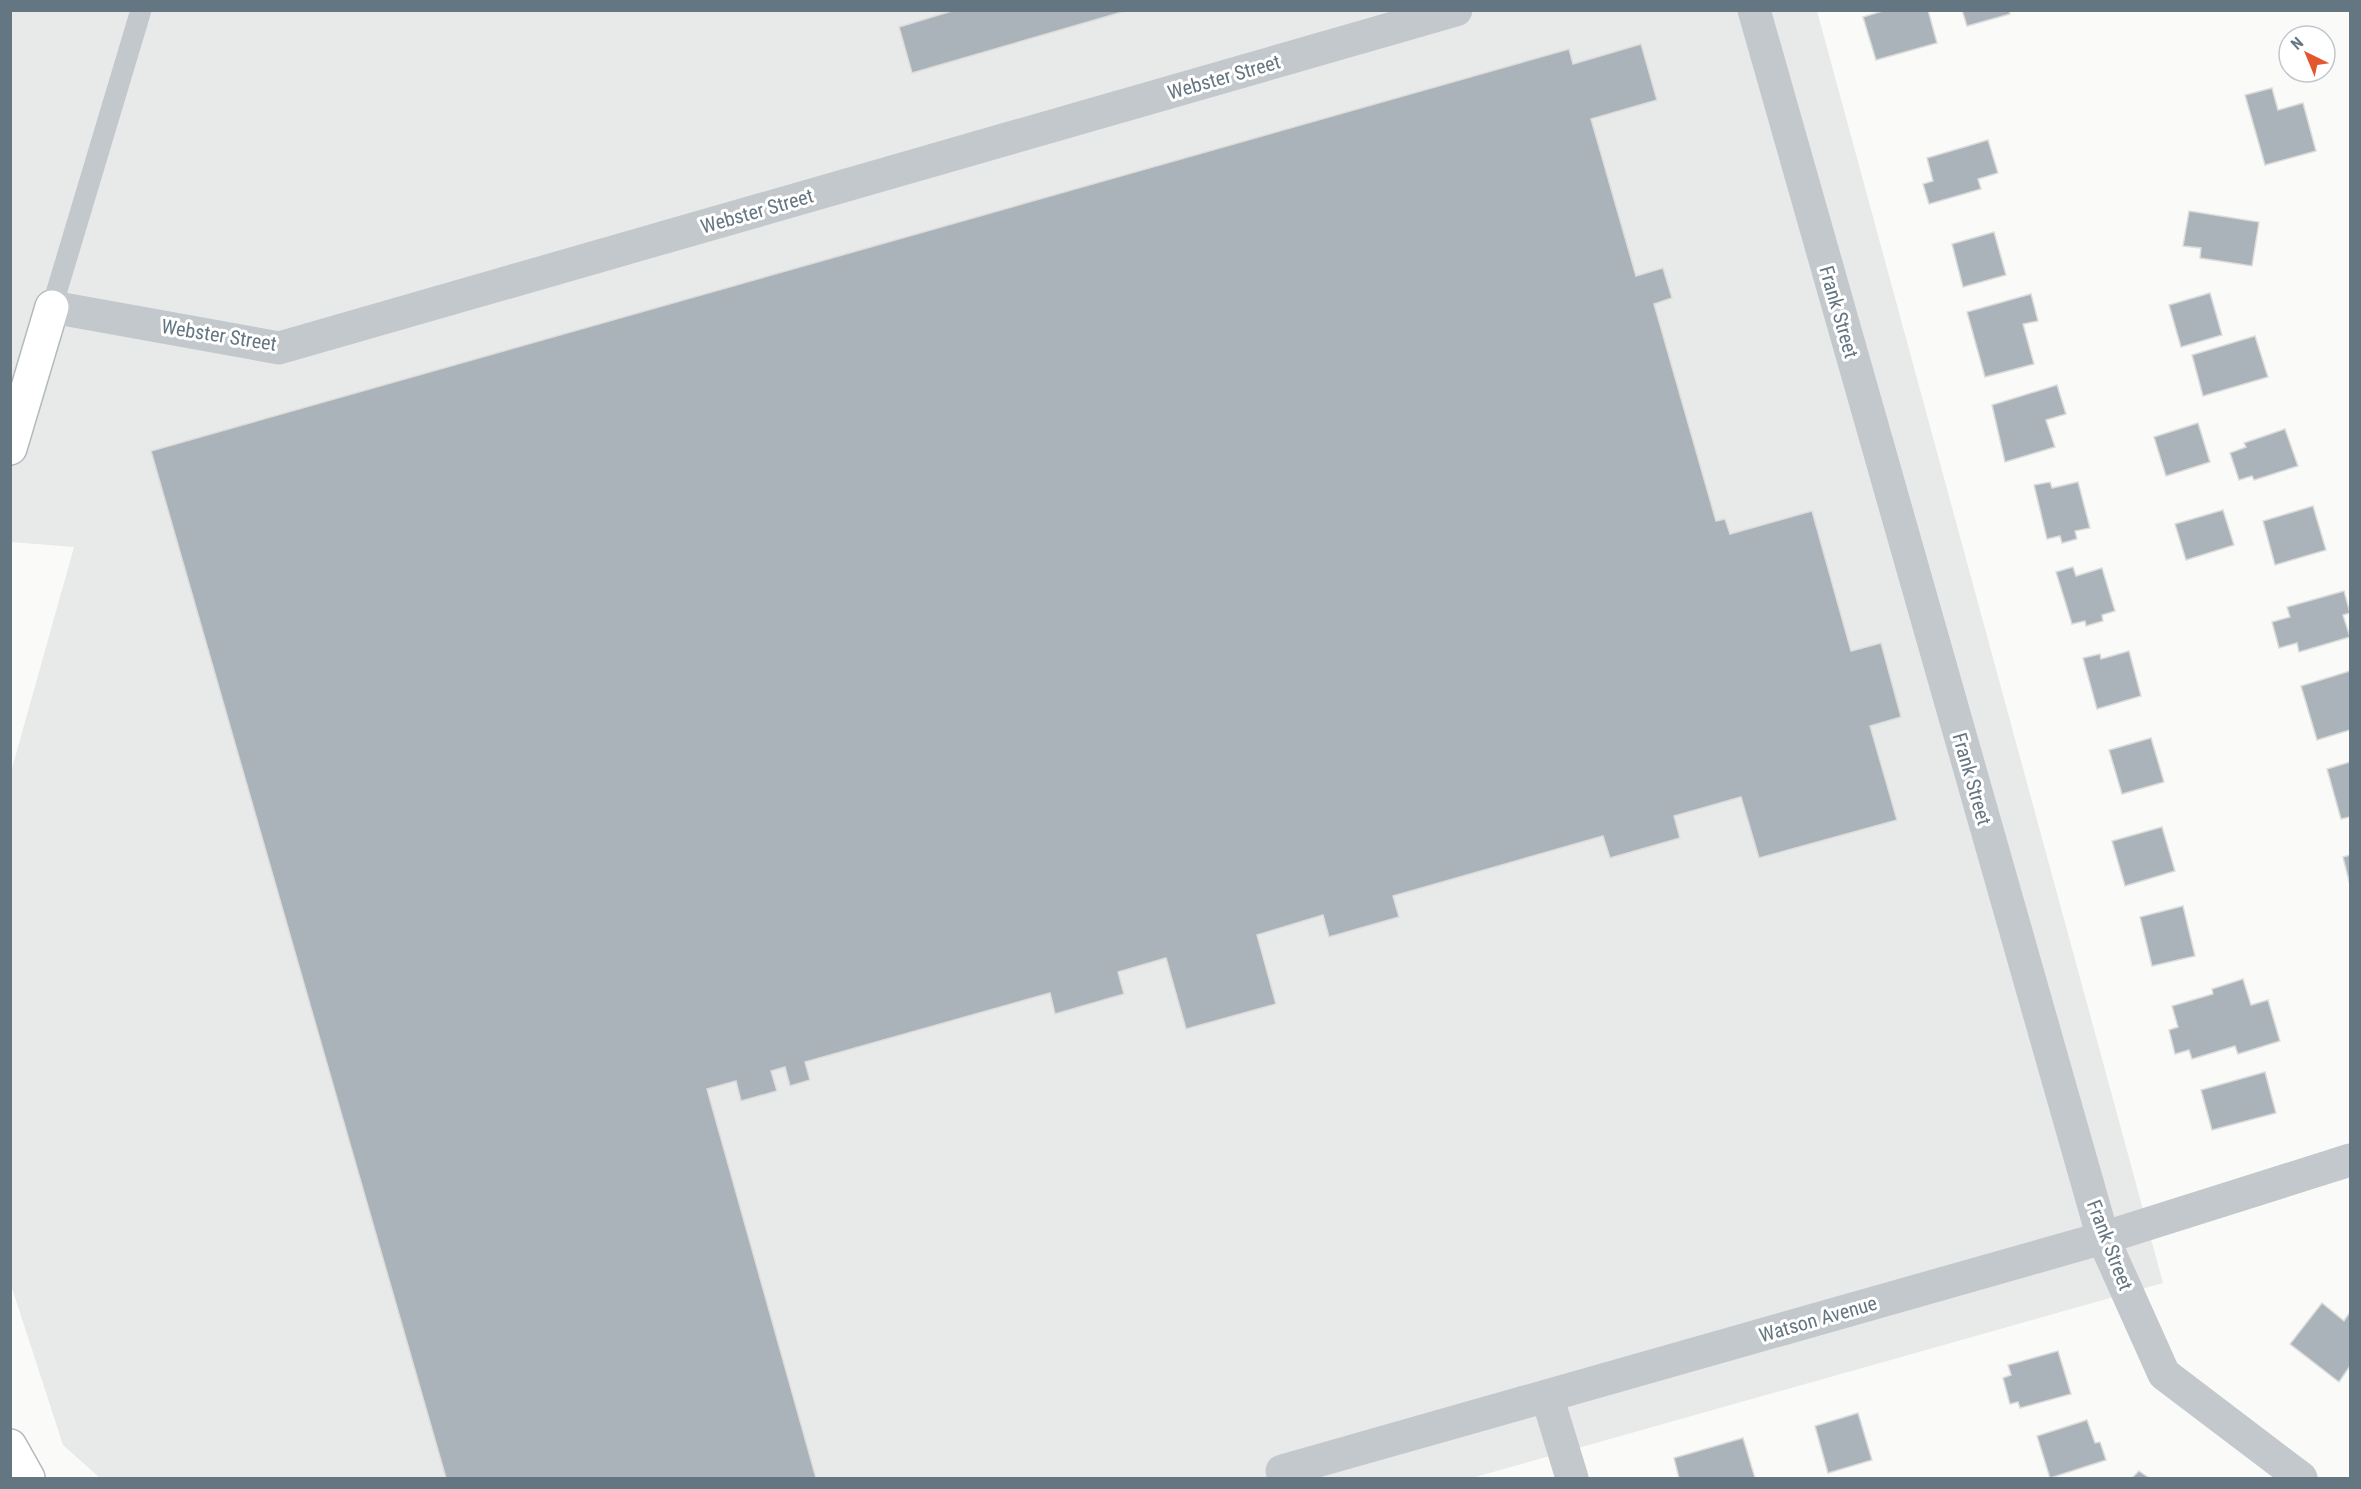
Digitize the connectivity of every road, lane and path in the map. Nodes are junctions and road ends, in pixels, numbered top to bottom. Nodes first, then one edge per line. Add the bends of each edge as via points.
1 (141, 10) edge
2 (1456, 10) edge
3 (1754, 10) edge
4 (52, 308) junction
5 (10, 448) edge
6 (2350, 1160) edge
7 (2103, 1238) junction
8 (1548, 1396) junction
9 (10, 1446) edge
10 (1282, 1471) dead end
11 (28, 1479) edge
12 (1572, 1479) edge
13 (2301, 1479) edge

1 - 4 lane
2 - 4 street, Webster Street via 279,348
3 - 7 street, Frank Street
4 - 5 street
6 - 7 street, Watson Avenue
7 - 8 street, Watson Avenue
7 - 13 street, Frank Street via 2164,1374
8 - 10 street, Watson Avenue
8 - 12 street
9 - 11 street

